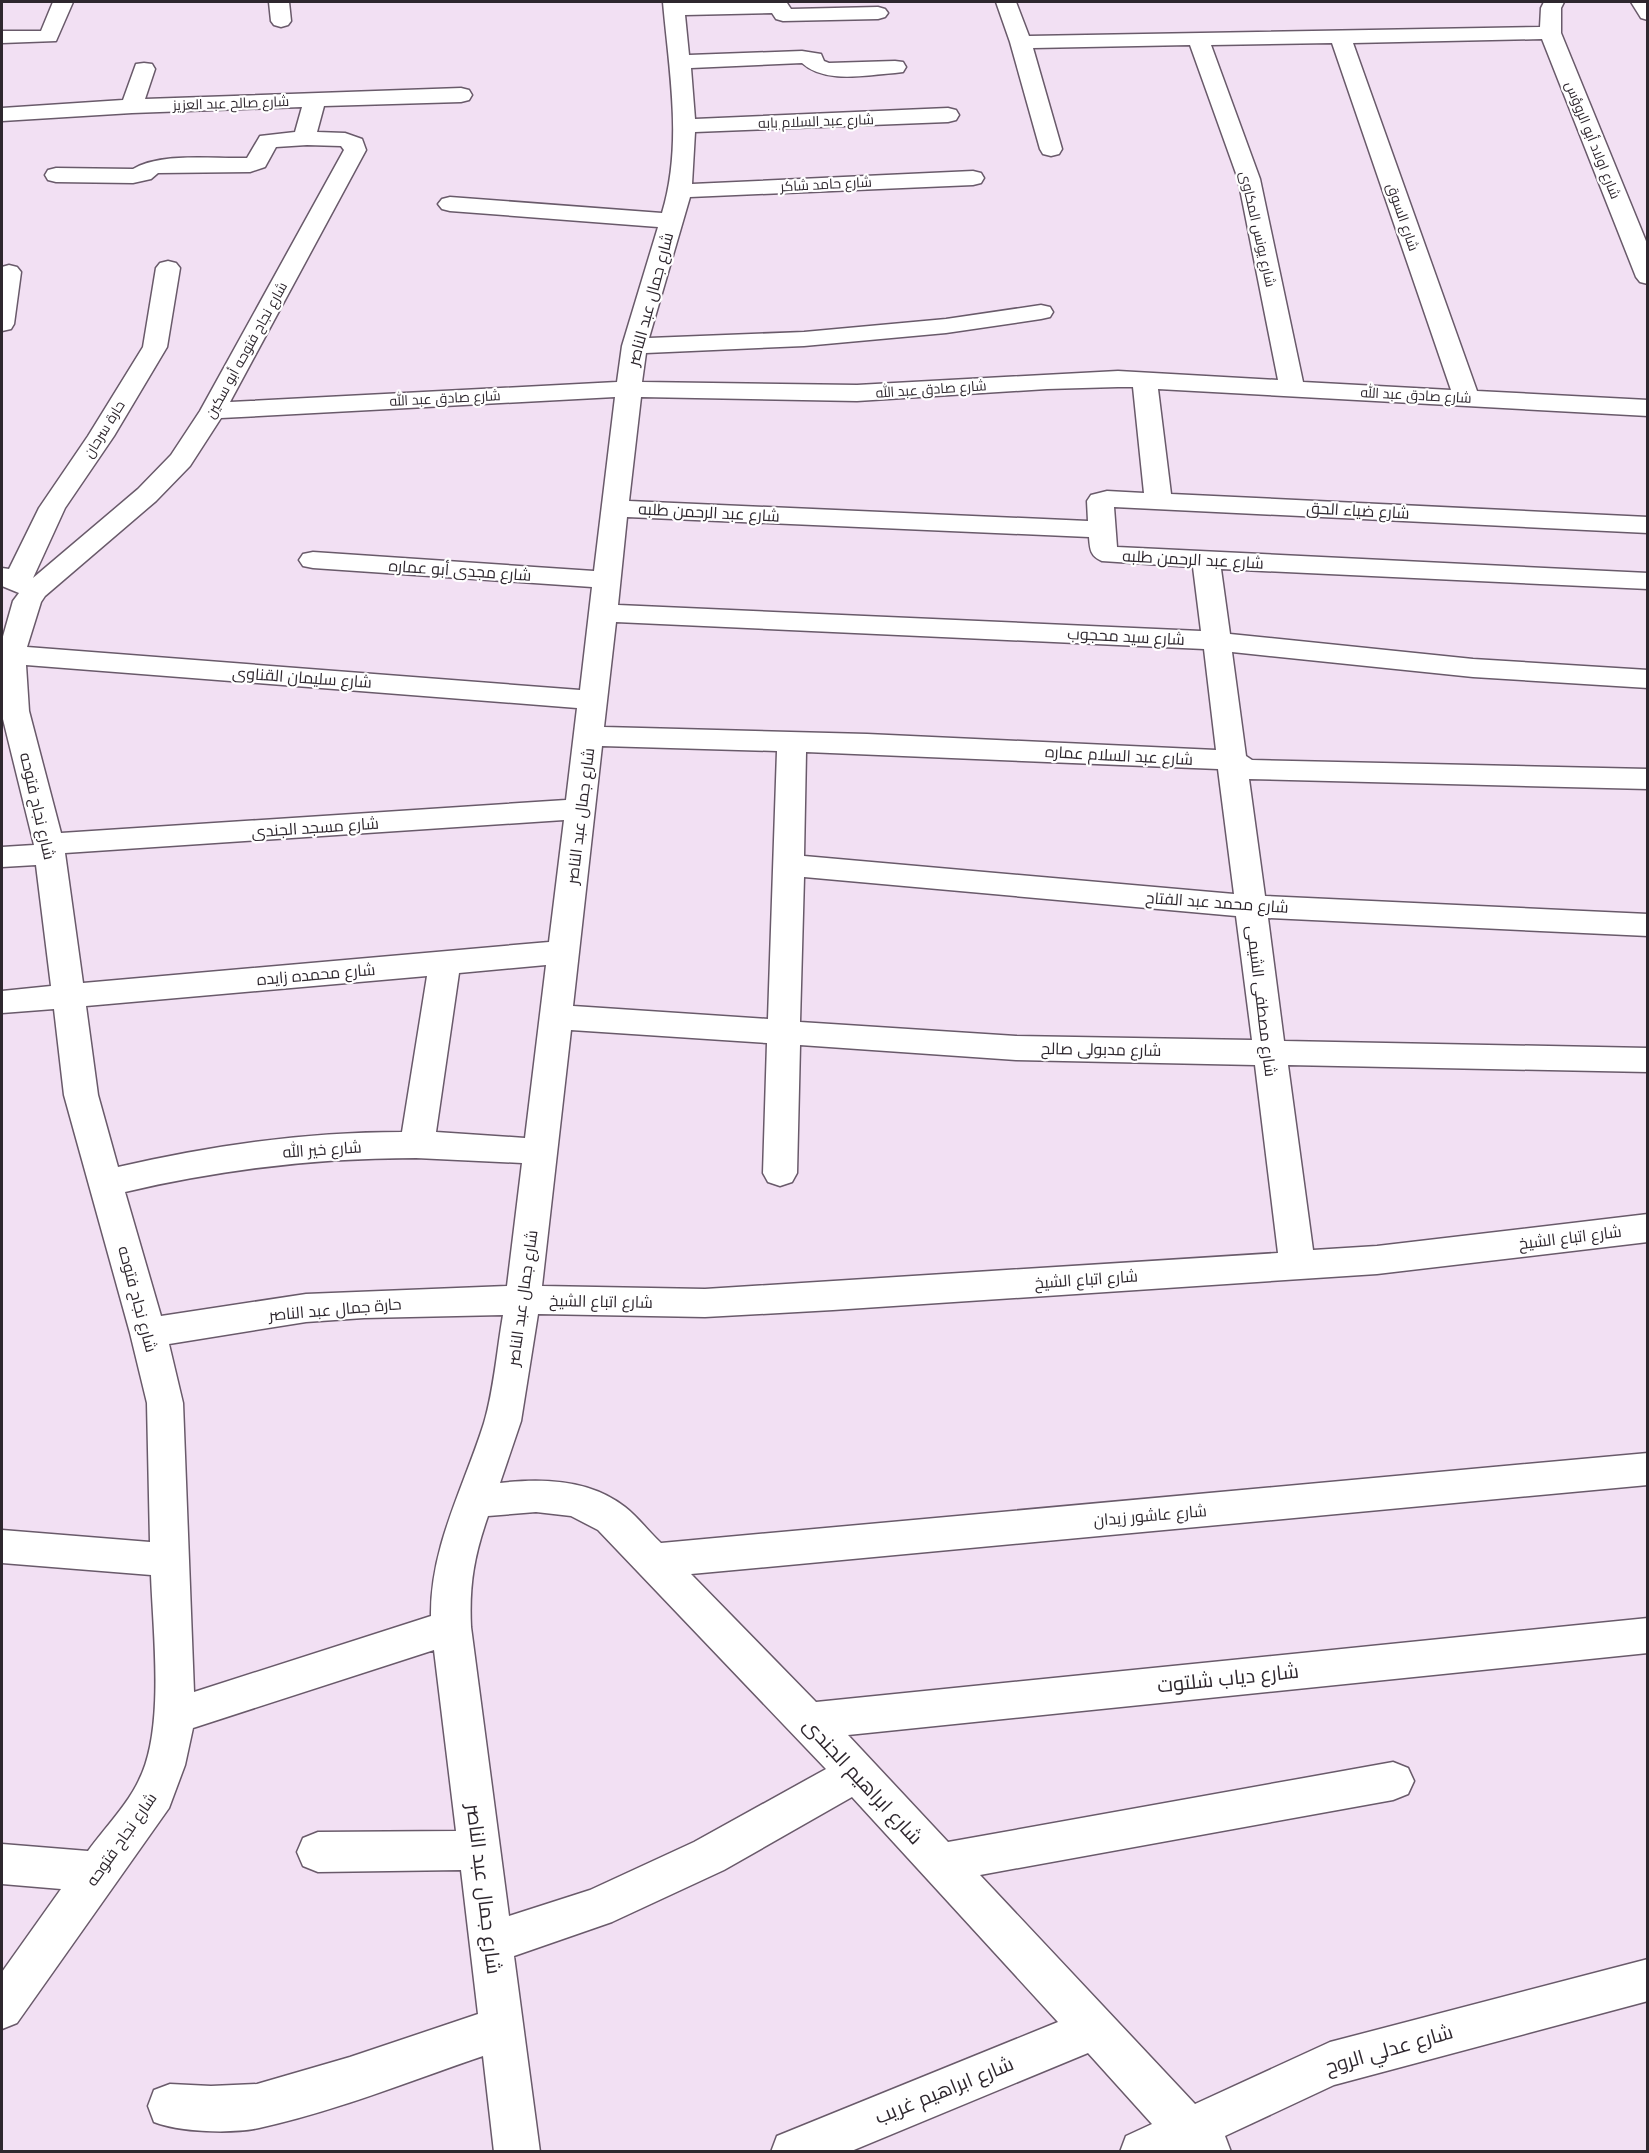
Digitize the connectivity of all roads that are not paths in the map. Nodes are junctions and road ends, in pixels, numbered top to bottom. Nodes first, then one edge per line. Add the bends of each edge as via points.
1 (63, 2) edge
2 (1006, 2) edge
3 (1554, 2) edge
4 (1641, 2) edge
5 (673, 5) edge
6 (878, 13) dead end
7 (1647, 14) edge
8 (1550, 33) junction
9 (1340, 36) junction
10 (2, 37) edge
11 (1198, 39) junction
12 (1021, 42) junction
13 (678, 62) junction
14 (895, 67) dead end
15 (144, 69) dead end
16 (461, 95) dead end
17 (315, 99) junction
18 (132, 106) junction
19 (2, 114) edge
20 (948, 115) dead end
21 (684, 126) junction
22 (307, 138) junction
23 (1051, 149) dead end
24 (56, 175) dead end
25 (973, 178) dead end
26 (450, 204) dead end
27 (675, 206) junction
28 (168, 267) dead end
29 (9, 272) dead end
30 (1647, 277) edge
31 (1041, 312) dead end
32 (2, 324) edge
33 (634, 346) junction
34 (1145, 381) junction
35 (629, 389) junction
36 (1292, 389) junction
37 (1467, 398) junction
38 (1647, 408) edge
39 (213, 411) junction
40 (1158, 500) junction
41 (615, 508) junction
42 (1647, 525) edge
43 (1102, 532) junction
44 (1206, 559) junction
45 (313, 560) dead end
46 (607, 580) junction
47 (1647, 581) edge
48 (18, 583) edge
49 (603, 613) junction
50 (1216, 642) junction
51 (11, 655) junction
52 (1647, 679) edge
53 (593, 700) junction
54 (8, 711) edge
55 (589, 736) junction
56 (792, 742) junction
57 (1231, 760) junction
58 (1647, 778) edge
59 (581, 810) junction
60 (50, 849) junction
61 (2, 857) edge
62 (788, 865) junction
63 (1250, 906) junction
64 (1647, 925) edge
65 (564, 952) junction
66 (445, 962) junction
67 (68, 996) junction
68 (2, 1002) edge
69 (556, 1017) junction
70 (784, 1033) junction
71 (1269, 1052) junction
72 (1647, 1060) edge
73 (417, 1144) junction
74 (541, 1152) junction
75 (780, 1173) dead end
76 (106, 1183) junction
77 (1647, 1228) edge
78 (1297, 1265) junction
79 (523, 1300) junction
80 (148, 1333) junction
81 (1647, 1469) edge
82 (474, 1502) junction
83 (2, 1547) edge
84 (171, 1560) junction
85 (652, 1561) junction
86 (451, 1627) junction
87 (1647, 1635) edge
88 (175, 1716) junction
89 (808, 1722) junction
90 (856, 1773) junction
91 (1393, 1781) dead end
92 (480, 1850) junction
93 (318, 1852) dead end
94 (939, 1863) junction
95 (2, 1864) edge
96 (98, 1872) junction
97 (492, 1942) junction
98 (1647, 1980) edge
99 (2, 2008) edge
100 (501, 2028) junction
101 (1094, 2029) junction
102 (170, 2106) dead end
103 (1199, 2141) edge
104 (518, 2151) edge
105 (794, 2151) edge
106 (1142, 2151) edge

1 - 10 street via 49,36
2 - 12 street
3 - 8 street, شارع اولاد أبو الروؤس
4 - 7 street
5 - 6 street via 780,7 783,15
5 - 13 street, شارع جمال عبد الناصر
8 - 9 street
8 - 30 street, شارع اولاد أبو الروؤس
9 - 11 street
9 - 37 street, شارع السوق
11 - 12 street
11 - 36 street, شارع يونس المكاوى via 1249,179
12 - 23 street
13 - 14 street via 802,57 813,59 815,65 826,70
13 - 21 street, شارع جمال عبد الناصر
15 - 18 street
16 - 17 street, شارع صالح عبد العزيز
17 - 18 street, شارع صالح عبد العزيز
17 - 22 street
18 - 19 street, شارع صالح عبد العزيز
20 - 21 street, شارع عبد السلام بابه
21 - 27 street, شارع جمال عبد الناصر via 684,165
22 - 24 street via 267,141 259,161 250,165 155,166 139,175
22 - 39 street, شارع نجاح فتوحه أبو سكين via 345,140 355,147
25 - 27 street, شارع حامد شاكر
26 - 27 street, شارع حامد شاكر
27 - 33 street, شارع جمال عبد الناصر
28 - 48 street, حارة سرحان via 155,347 52,508
29 - 32 street
31 - 33 street via 946,326 804,339
33 - 35 street, شارع جمال عبد الناصر
34 - 35 street, شارع صادق عبد الله via 1047,381 868,393
34 - 36 street, شارع صادق عبد الله
34 - 40 street
35 - 39 street, شارع صادق عبد الله
35 - 41 street, شارع جمال عبد الناصر
36 - 37 street, شارع صادق عبد الله
37 - 38 street, شارع صادق عبد الله
39 - 48 street, شارع نجاح فتوحه أبو سكين via 181,460 147,495
40 - 42 street, شارع ضياء الحق
40 - 43 street, شارع ضياء الحق via 1103,499
41 - 43 street, شارع عبد الرحمن طلبه
41 - 46 street, شارع جمال عبد الناصر
43 - 44 street, شارع عبد الرحمن طلبه via 1104,552 1112,555
44 - 47 street, شارع عبد الرحمن طلبه
44 - 50 street, شارع مصطفى الشيمى
45 - 46 street, شارع مجدى أبو عماره
46 - 49 street, شارع جمال عبد الناصر
48 - 51 street, شارع نجاح فتوحه via 27,601
49 - 50 street, شارع سيد محجوب
49 - 53 street, شارع جمال عبد الناصر
50 - 52 street, شارع سيد محجوب via 1473,668
50 - 57 street, شارع مصطفى الشيمى
51 - 53 street, شارع سليمان القناوى
51 - 54 street, شارع نجاح فتوحه
53 - 55 street, شارع جمال عبد الناصر
54 - 60 street, شارع نجاح فتوحه
55 - 56 street, شارع عبد السلام عماره
55 - 59 street, شارع جمال عبد الناصر
56 - 57 street, شارع عبد السلام عماره
56 - 62 street
57 - 58 street, شارع عبد السلام عماره via 1246,769 1259,770
57 - 63 street, شارع مصطفى الشيمى
59 - 60 street, شارع مسجد الجندى
59 - 65 street, شارع جمال عبد الناصر
60 - 61 street, شارع مسجد الجندى
60 - 67 street, شارع نجاح فتوحه
62 - 63 street, شارع محمد عبد الفتاح
62 - 70 street
63 - 64 street, شارع محمد عبد الفتاح
63 - 71 street, شارع مصطفى الشيمى
65 - 66 street, شارع محمده زايده
65 - 69 street, شارع جمال عبد الناصر
66 - 67 street, شارع محمده زايده
66 - 73 street
67 - 68 street, شارع محمده زايده
67 - 76 street, شارع نجاح فتوحه via 81,1095
69 - 70 street, شارع مدبولى صالح
69 - 74 street, شارع جمال عبد الناصر
70 - 71 street, شارع مدبولى صالح via 1016,1048
70 - 75 street
71 - 72 street, شارع مدبولى صالح
71 - 78 street, شارع مصطفى الشيمى
73 - 74 street, شارع خير الله
73 - 76 street, شارع خير الله via 315,1148 210,1160
74 - 79 street, شارع جمال عبد الناصر
76 - 80 street, شارع نجاح فتوحه
77 - 78 street, شارع اتباع الشيخ via 1377,1260
78 - 79 street, شارع اتباع الشيخ via 705,1303
79 - 80 street, حارة جمال عبد الناصر via 306,1308
79 - 82 street, شارع جمال عبد الناصر via 503,1421
80 - 84 street, شارع نجاح فتوحه via 165,1403
81 - 85 street, شارع عاشور زيدان
82 - 85 street, شارع ابراهيم الجندى via 514,1497 572,1500 611,1518
82 - 86 street, شارع جمال عبد الناصر via 459,1544 450,1590
83 - 84 street
84 - 88 street, شارع نجاح فتوحه
85 - 89 street, شارع ابراهيم الجندى
86 - 88 street
86 - 92 street, شارع جمال عبد الناصر
87 - 89 street, شارع دياب شلتوت
88 - 96 street, شارع نجاح فتوحه via 167,1763 154,1794
89 - 90 street, شارع ابراهيم الجندى
90 - 94 street, شارع ابراهيم الجندى
90 - 97 street via 708,1856 597,1908
91 - 94 street
92 - 93 street
92 - 97 street, شارع جمال عبد الناصر
94 - 101 street, شارع ابراهيم الجندى
95 - 96 street
96 - 99 street, شارع نجاح فتوحه
97 - 100 street, شارع جمال عبد الناصر
98 - 103 street, شارع عدلي الروح via 1330,2064
100 - 102 street via 257,2106
100 - 104 street, شارع جمال عبد الناصر
101 - 103 street, شارع ابراهيم الجندى
101 - 105 street, شارع ابراهيم غريب
103 - 106 street, شارع عدلي الروح

